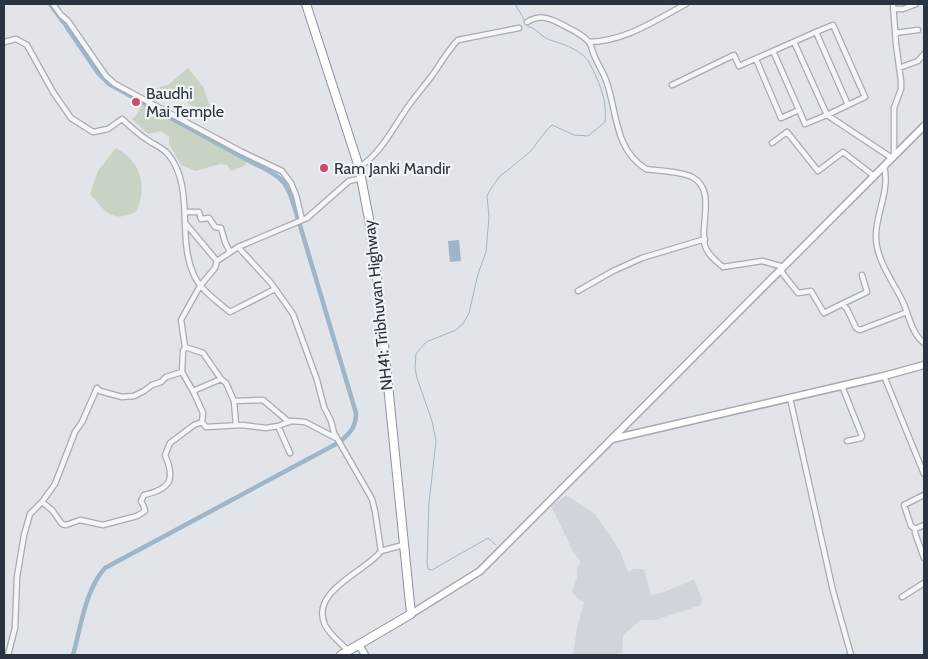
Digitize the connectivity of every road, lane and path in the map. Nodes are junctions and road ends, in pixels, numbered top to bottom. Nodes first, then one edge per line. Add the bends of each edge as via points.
1 (53, 4) edge
2 (306, 4) edge
3 (686, 4) edge
4 (916, 4) edge
5 (893, 6) edge
6 (527, 22) dead end
7 (519, 28) dead end
8 (918, 30) dead end
9 (816, 32) junction
10 (895, 33) junction
11 (4, 42) edge
12 (589, 42) junction
13 (794, 42) junction
14 (773, 51) junction
15 (924, 54) edge
16 (756, 59) junction
17 (899, 68) junction
18 (672, 85) dead end
19 (848, 105) junction
20 (799, 110) junction
21 (826, 115) junction
22 (924, 126) edge
23 (772, 143) dead end
24 (893, 157) junction
25 (884, 166) junction
26 (359, 168) junction
27 (874, 176) junction
28 (362, 178) junction
29 (185, 212) junction
30 (302, 220) junction
31 (186, 224) junction
32 (704, 239) junction
33 (238, 247) junction
34 (230, 252) junction
35 (217, 261) junction
36 (782, 268) junction
37 (862, 275) dead end
38 (200, 286) junction
39 (275, 289) junction
40 (578, 292) dead end
41 (842, 304) junction
42 (907, 312) junction
43 (924, 343) edge
44 (184, 347) junction
45 (923, 363) edge
46 (182, 372) junction
47 (884, 376) junction
48 (221, 379) junction
49 (842, 386) junction
50 (193, 391) junction
51 (790, 398) junction
52 (234, 401) junction
53 (202, 422) junction
54 (289, 422) junction
55 (236, 425) junction
56 (278, 426) junction
57 (336, 438) junction
58 (611, 439) junction
59 (847, 441) dead end
60 (290, 453) dead end
61 (924, 474) edge
62 (924, 495) edge
63 (42, 502) junction
64 (924, 525) edge
65 (915, 529) junction
66 (403, 545) junction
67 (381, 551) junction
68 (924, 558) edge
69 (924, 583) edge
70 (902, 597) dead end
71 (411, 614) junction
72 (359, 645) junction
73 (345, 653) edge
74 (8, 655) edge
75 (365, 655) edge
76 (851, 655) edge

1 - 30 street via 115,84 282,171 294,190
2 - 26 highway, NH41: Tribhuvan Highway
3 - 12 street via 623,37
4 - 5 street via 903,9
5 - 10 street
6 - 12 street via 547,17
7 - 26 street via 458,40 376,152
8 - 10 street
9 - 13 street
9 - 19 street
9 - 19 street via 833,25 862,89 865,97
10 - 17 street
11 - 29 street via 16,39 27,45 71,118 93,132 108,129 122,119 167,153 178,169
12 - 32 street via 608,85 620,135 640,165 646,169 690,176 698,181 707,211
13 - 14 street
13 - 21 street
14 - 16 street
14 - 20 street
15 - 17 street via 918,61
16 - 18 street via 738,66 734,55
16 - 20 street via 781,118
17 - 24 street via 901,89 894,108
19 - 21 street
20 - 21 street via 805,124
21 - 24 street
22 - 24 main road
23 - 27 street via 787,132 818,171 843,152
24 - 25 main road
25 - 27 main road
25 - 42 street via 887,176 876,233 877,245 884,267
26 - 28 highway, NH41: Tribhuvan Highway
27 - 36 main road
28 - 30 street via 349,182
28 - 66 highway, NH41: Tribhuvan Highway via 378,285
29 - 31 street
29 - 34 street via 199,212 201,219 209,218 215,227 221,228
30 - 33 street
31 - 35 street
31 - 38 street via 184,238 188,259
32 - 36 street via 712,258 722,267 762,262
32 - 40 street via 642,258
33 - 34 street
33 - 39 street
34 - 35 street
35 - 38 street
36 - 41 street via 798,293 811,291 824,314
36 - 58 main road
37 - 41 street via 867,292
38 - 39 street via 230,312
38 - 44 street via 181,320
39 - 57 street via 293,314
41 - 42 street via 860,330
42 - 43 street via 912,327
44 - 46 street
44 - 48 street via 203,353
45 - 47 main road
46 - 50 street
46 - 63 street via 166,377 134,396 122,397 100,392 97,388 75,432 56,484
47 - 49 main road
47 - 61 street
48 - 50 street
48 - 52 street
49 - 51 main road
49 - 59 street via 862,436
50 - 53 street via 204,413
51 - 58 main road
51 - 76 street via 833,591
52 - 54 street via 263,400
52 - 55 street
53 - 55 street via 206,427
53 - 63 street via 170,443 166,455 171,478 157,492 144,495 141,501 144,511 137,516 103,525 80,520 66,525
54 - 56 street
54 - 57 street via 305,422
55 - 56 street
56 - 60 street
57 - 67 street via 372,499
58 - 71 main road via 480,571
62 - 65 street via 904,505
63 - 74 street via 30,514 24,536 17,577 15,628
64 - 65 street
65 - 68 street
66 - 67 street
66 - 71 highway, NH41: Tribhuvan Highway
67 - 73 street via 346,578 324,604 322,615 326,627
69 - 70 street
71 - 72 highway
72 - 73 highway
72 - 75 main road

